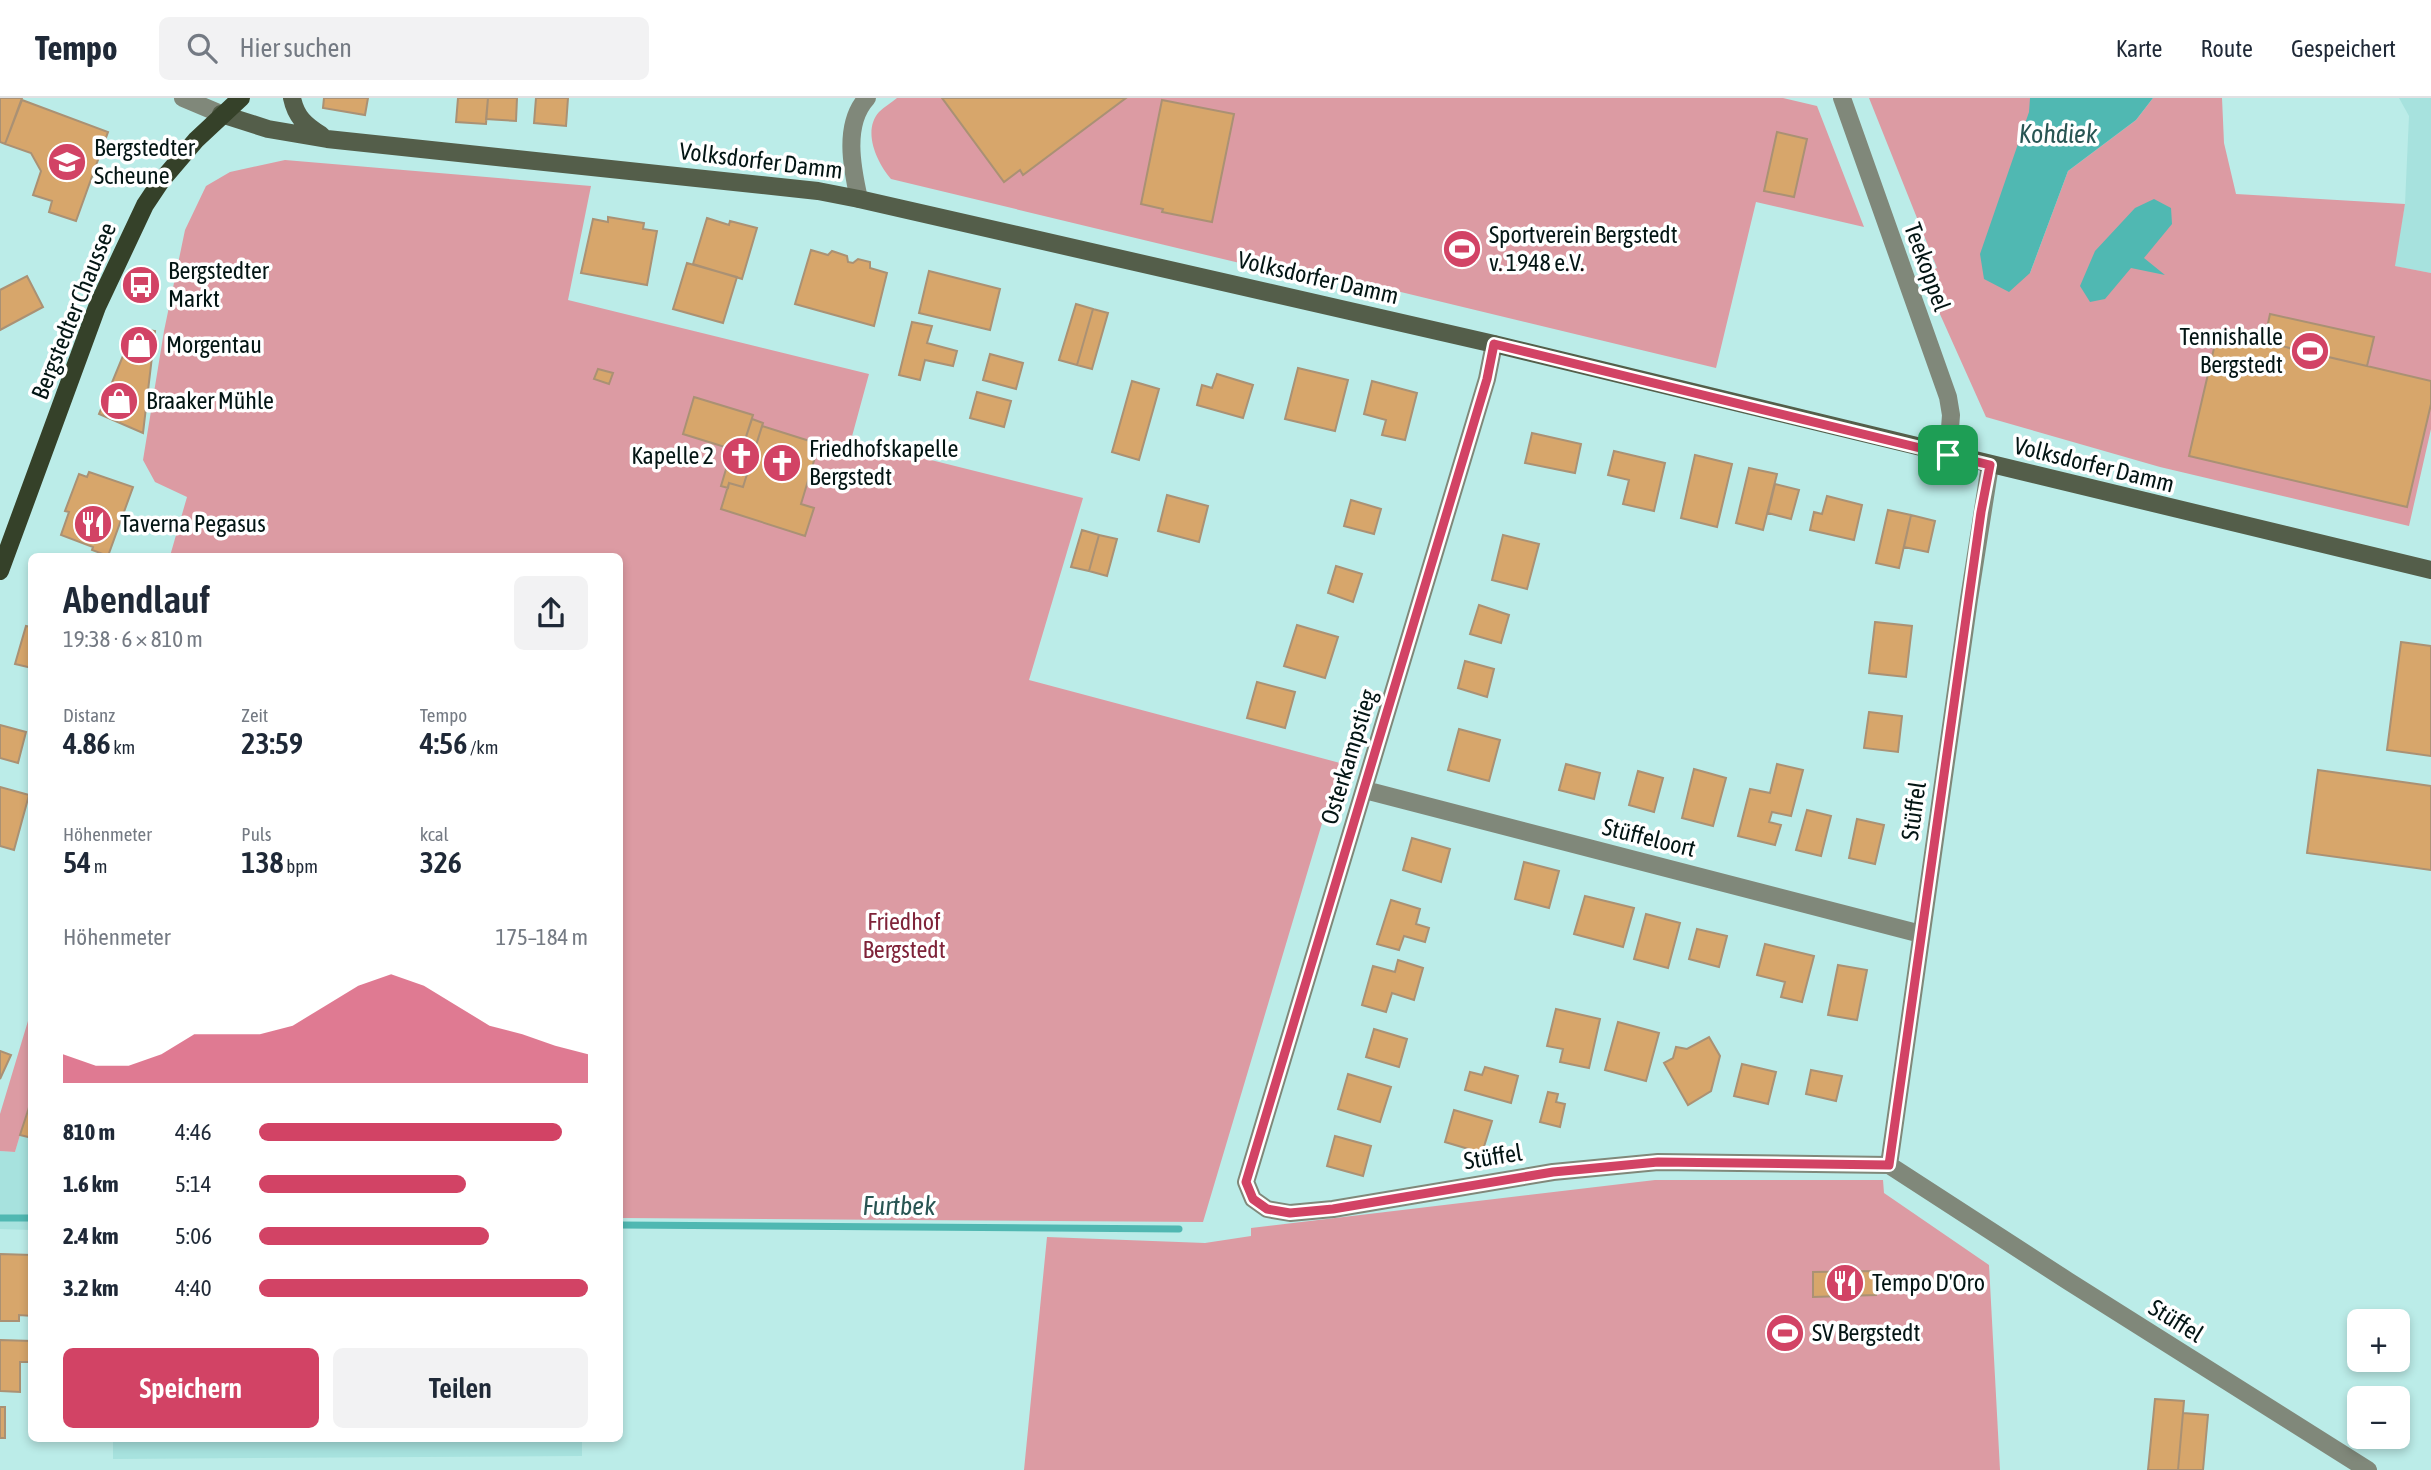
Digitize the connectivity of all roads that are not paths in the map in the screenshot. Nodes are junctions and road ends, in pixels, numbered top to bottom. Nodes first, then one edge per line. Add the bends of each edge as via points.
1 (183, 98) edge
2 (241, 98) edge
3 (292, 98) edge
4 (867, 98) edge
5 (1842, 98) edge
6 (221, 114) junction
7 (327, 139) junction
8 (859, 199) junction
9 (1494, 344) junction
10 (1948, 455) junction
11 (1990, 465) junction
12 (2431, 570) edge
13 (0, 571) edge
14 (1365, 790) junction
15 (1921, 934) junction
16 (1889, 1165) junction
17 (1246, 1182) joint
18 (2368, 1470) edge

1 - 6 street, Volksdorfer Damm
2 - 6 main road, Bergstedter Chaussee
3 - 7 main road via 304,124
4 - 8 street via 858,114 851,149
5 - 10 street, Teekoppel via 1948,397
6 - 7 main road, Volksdorfer Damm via 268,129
6 - 13 main road, Bergstedter Chaussee via 160,181 130,234 97,307
7 - 8 main road, Volksdorfer Damm
8 - 9 main road, Volksdorfer Damm
9 - 10 main road, Volksdorfer Damm
9 - 14 street, Osterkampstieg
10 - 11 main road, Volksdorfer Damm
11 - 12 main road, Volksdorfer Damm
11 - 15 street, Stüffel
14 - 15 street, Stüffeloort
14 - 17 street, Osterkampstieg
15 - 16 street, Stüffel
16 - 17 street, Stüffel via 1658,1162 1553,1172 1290,1213 1267,1209 1253,1199
16 - 18 street, Stüffel

